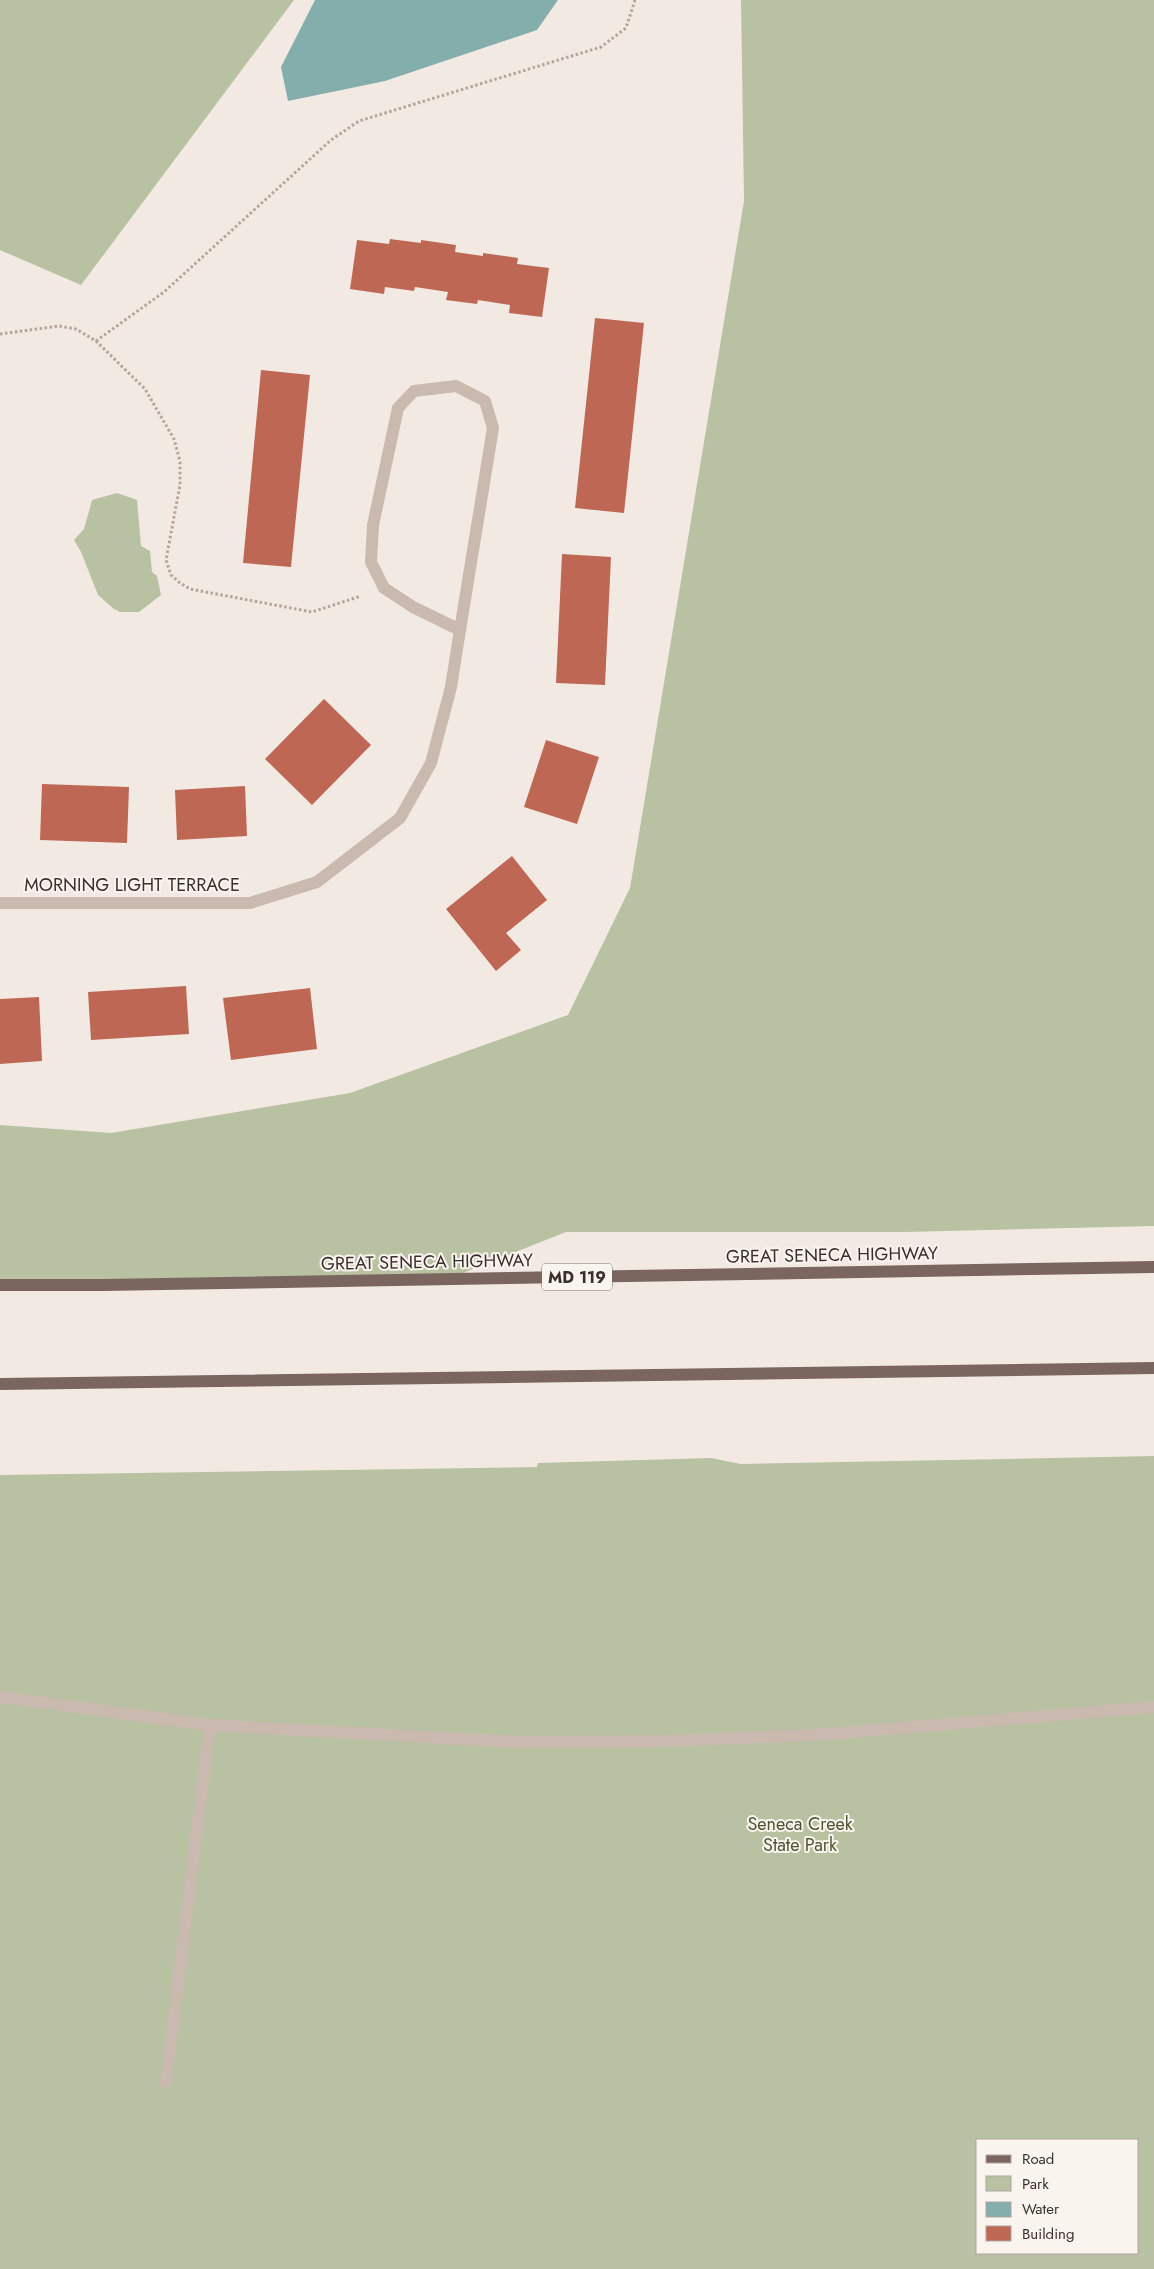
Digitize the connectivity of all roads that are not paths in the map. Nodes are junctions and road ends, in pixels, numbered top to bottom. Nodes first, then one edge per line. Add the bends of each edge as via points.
1 (460, 630) junction
2 (0, 903) edge
3 (1154, 1267) edge
4 (0, 1284) edge
5 (1154, 1368) edge
6 (0, 1384) edge
7 (0, 1697) edge
8 (1154, 1707) edge
9 (210, 1725) junction
10 (166, 2082) dead end

1 - 1 street, MORNING LIGHT TERRACE via 413,607 384,588 371,562 373,525 398,408 414,391 456,386 485,401 493,428
1 - 2 street, MORNING LIGHT TERRACE via 451,687 431,763 400,818 317,882 250,903
3 - 4 main road, GREAT SENECA HIGHWAY / MD 119 via 103,1285
5 - 6 main road
7 - 9 street
8 - 9 street via 814,1735 668,1741 517,1742
9 - 10 street

